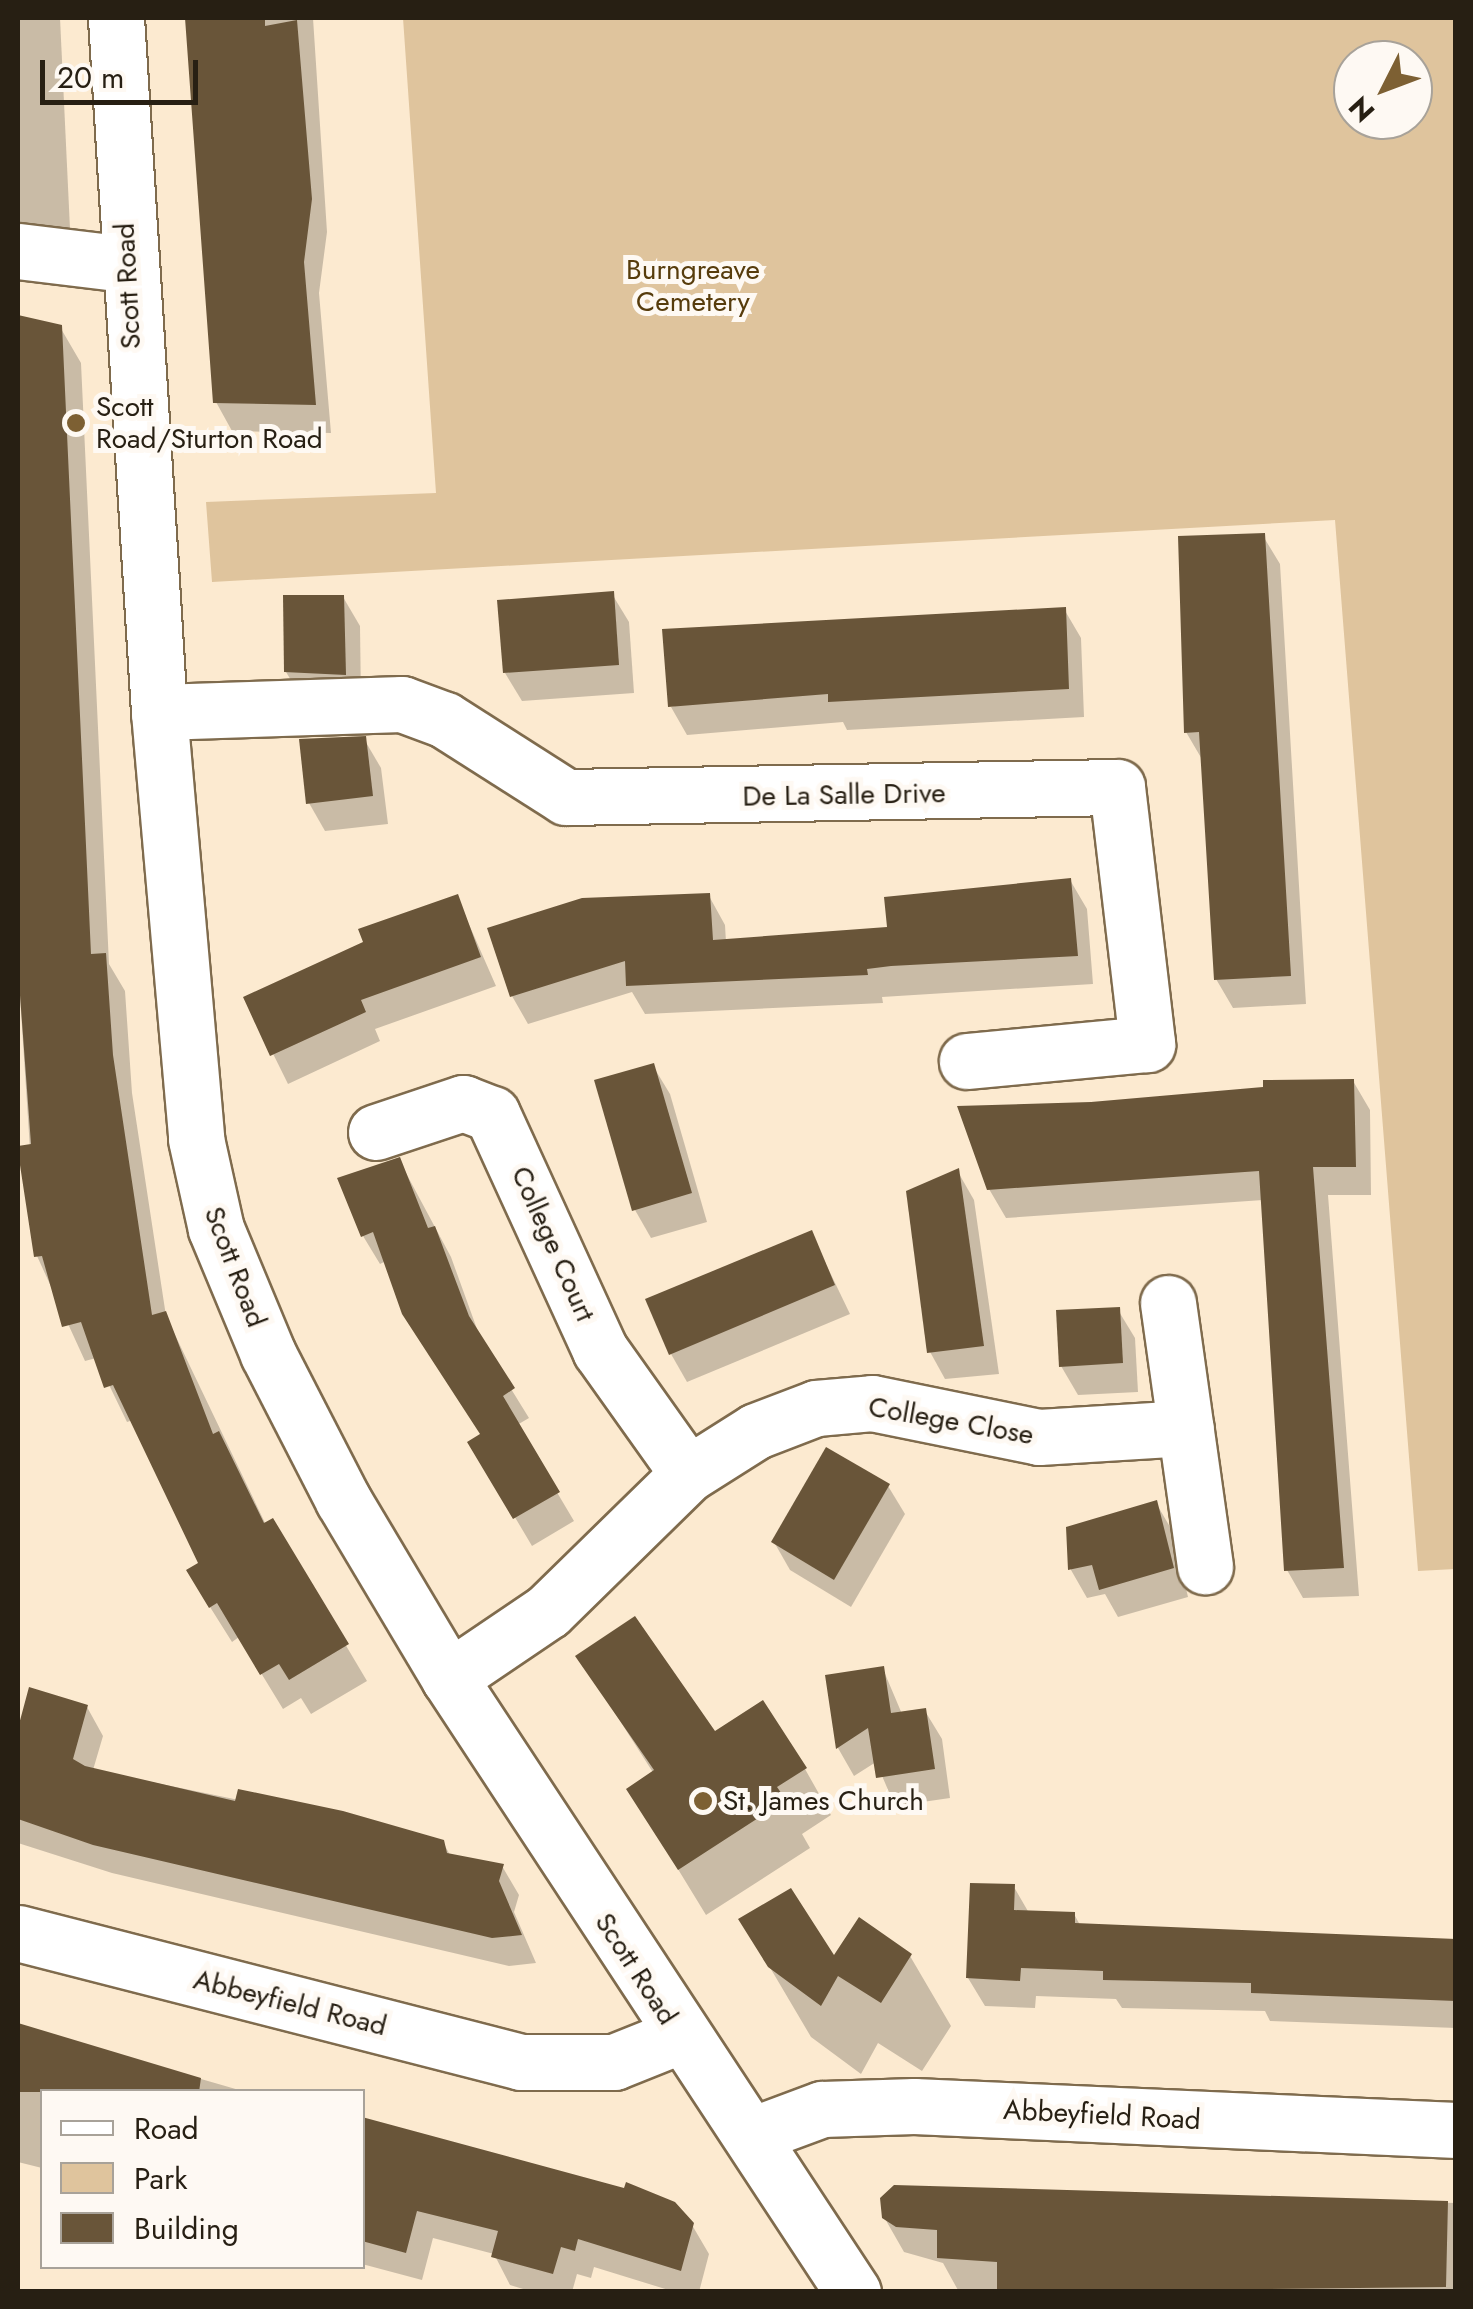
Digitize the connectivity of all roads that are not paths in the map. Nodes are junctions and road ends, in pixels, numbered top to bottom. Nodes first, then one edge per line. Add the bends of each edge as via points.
1 (116, 18) edge
2 (18, 251) edge
3 (126, 264) junction
4 (158, 712) junction
5 (967, 1061) dead end
6 (376, 1132) dead end
7 (1168, 1303) dead end
8 (1186, 1428) junction
9 (688, 1474) junction
10 (1205, 1566) dead end
11 (449, 1678) junction
12 (18, 1933) edge
13 (679, 2036) junction
14 (1456, 2130) edge
15 (752, 2134) junction
16 (853, 2292) edge

1 - 3 street, Scott Road
2 - 3 street
3 - 4 street, Scott Road
4 - 5 street, De La Salle Drive via 402,704 445,720 566,797 1117,788 1147,1044
4 - 11 street, Scott Road via 196,1140 216,1229 334,1483
6 - 9 street, College Court via 463,1103 492,1114 600,1350
7 - 8 street
8 - 9 street, College Close via 1039,1437 872,1403 816,1408 756,1431
8 - 10 street
9 - 11 street, College Close via 548,1611
11 - 13 street, Scott Road
12 - 13 street, Abbeyfield Road via 522,2062 614,2062
13 - 15 street, Scott Road
14 - 15 street, Abbeyfield Road via 914,2106 822,2109
15 - 16 street, Scott Road

